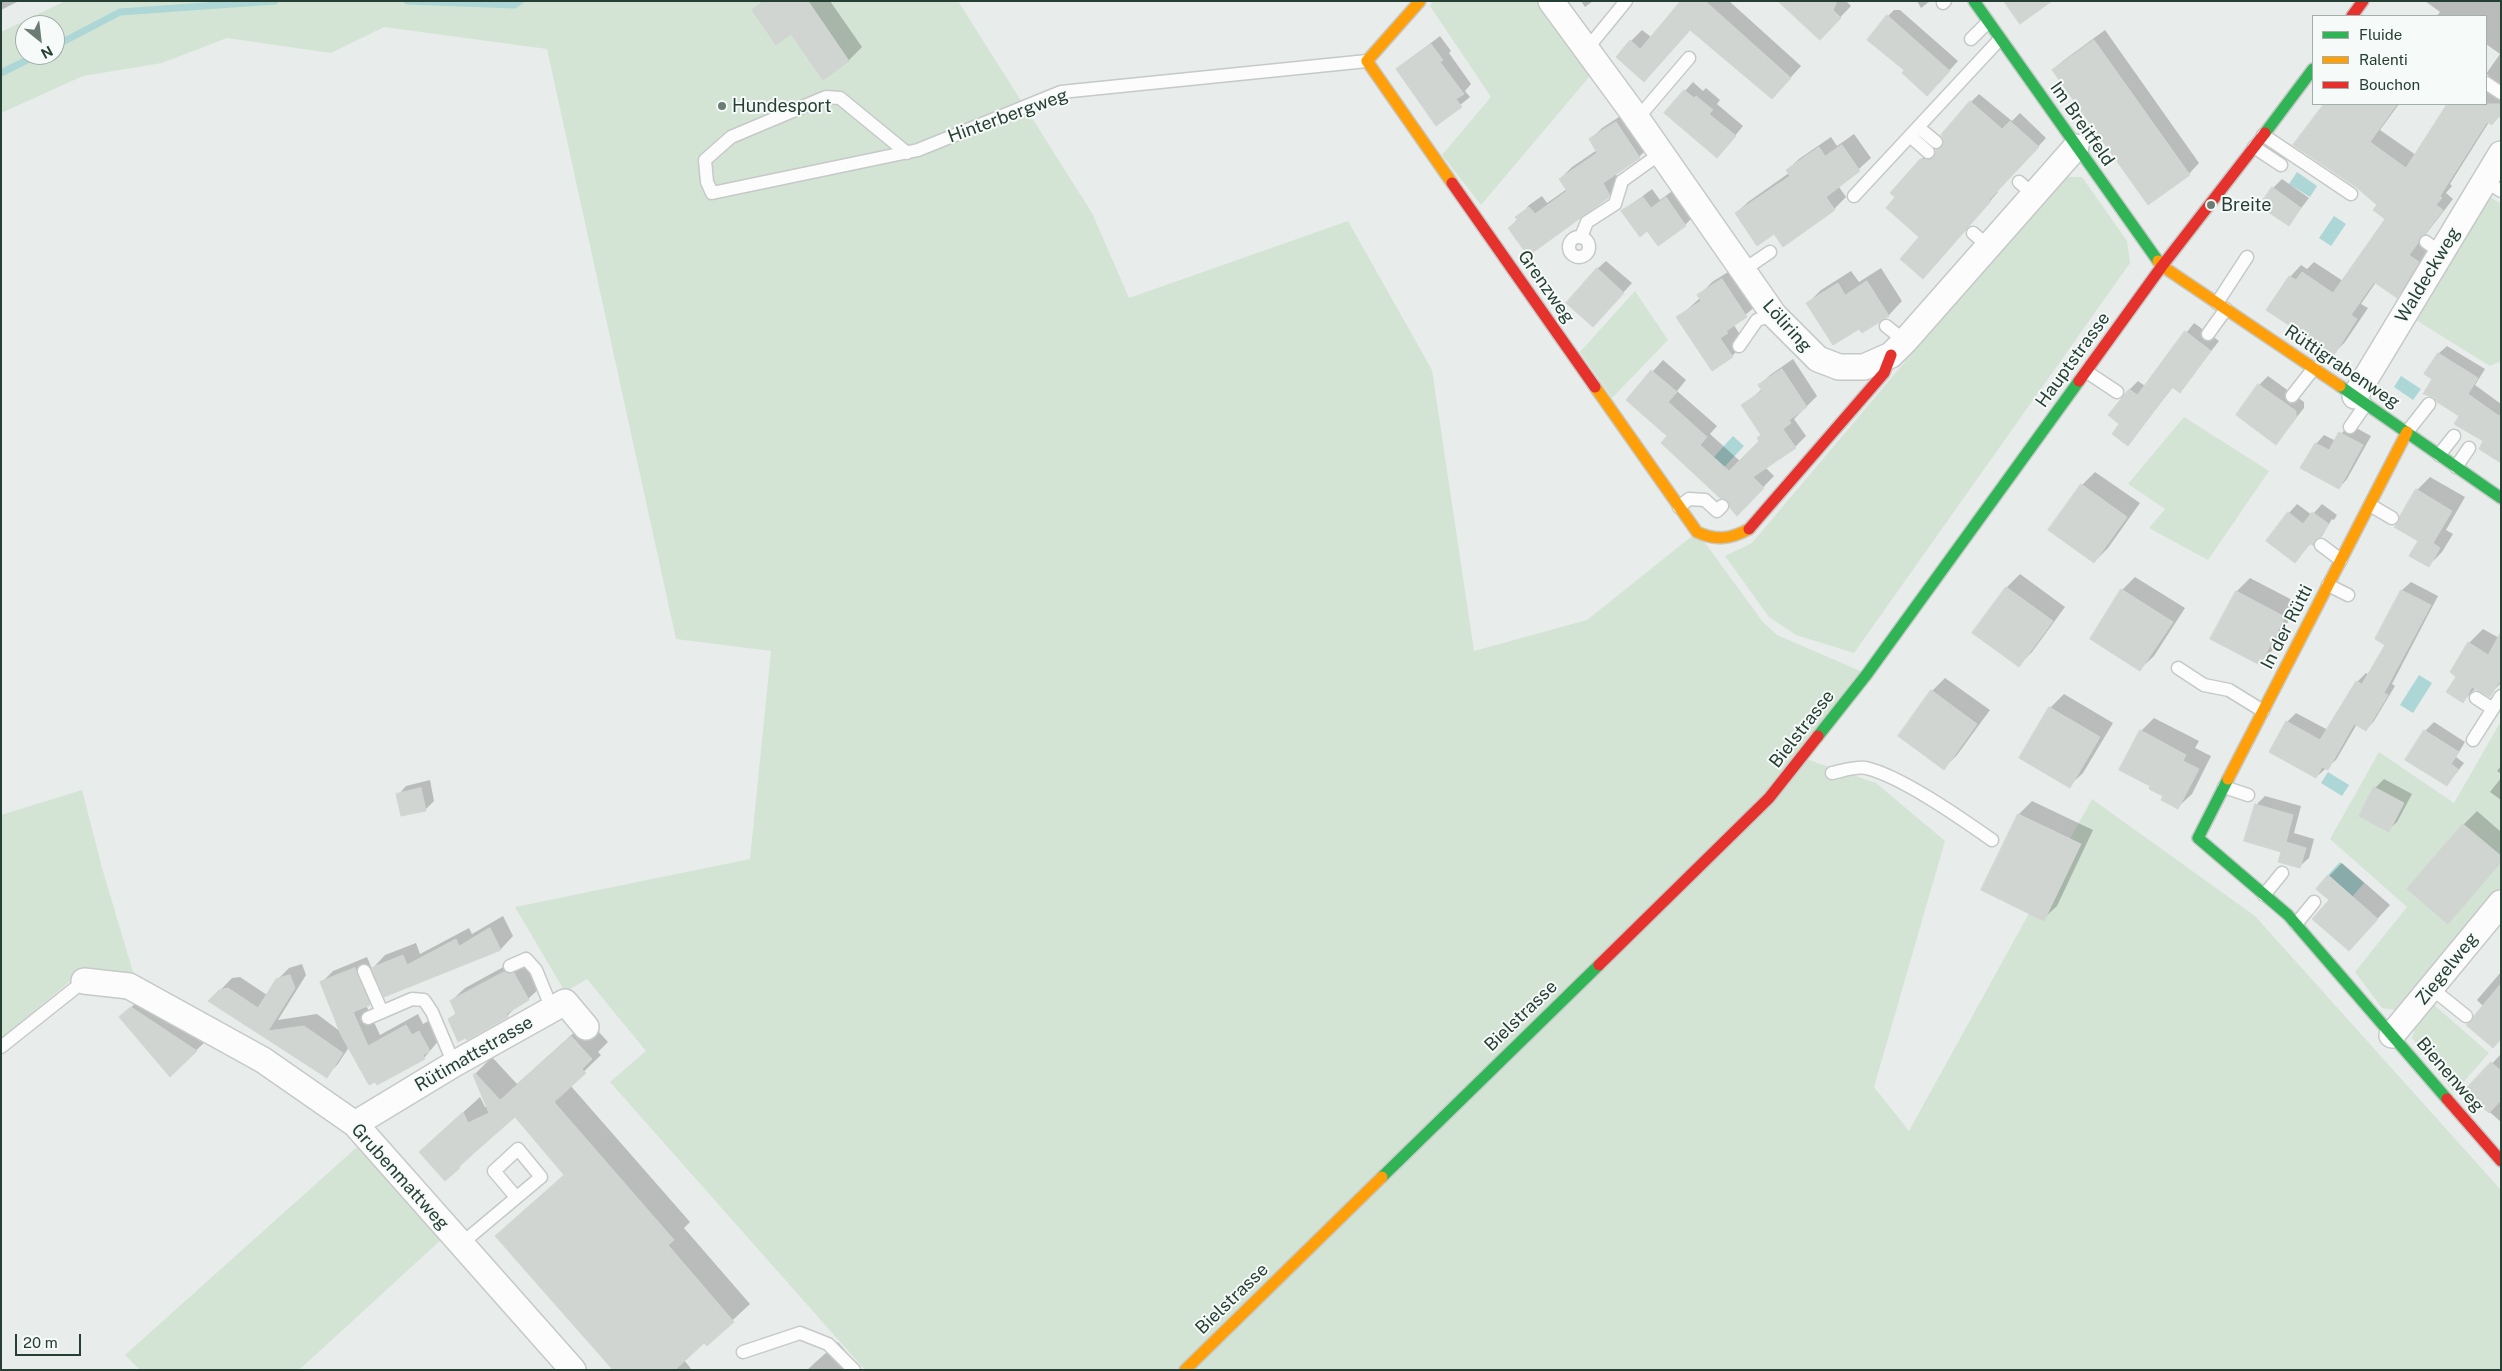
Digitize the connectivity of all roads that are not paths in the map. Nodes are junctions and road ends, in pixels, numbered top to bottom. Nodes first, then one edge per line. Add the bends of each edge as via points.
1 (1420, 1) edge
2 (1551, 1) edge
3 (1626, 1) edge
4 (1974, 1) edge
5 (2363, 1) edge
6 (2353, 15) edge
7 (1988, 22) junction
8 (1971, 39) dead end
9 (2000, 39) junction
10 (1586, 50) junction
11 (1689, 58) dead end
12 (1367, 61) junction
13 (2312, 70) edge
14 (2487, 83) edge
15 (2501, 93) edge
16 (1638, 119) junction
17 (1914, 132) junction
18 (2263, 135) junction
19 (1932, 147) dead end
20 (2076, 147) junction
21 (2254, 147) junction
22 (907, 153) junction
23 (1661, 153) junction
24 (2501, 154) edge
25 (2281, 166) dead end
26 (2493, 186) edge
27 (2351, 194) dead end
28 (1854, 196) dead end
29 (1581, 236) dead end
30 (1770, 252) dead end
31 (2247, 256) dead end
32 (2162, 266) junction
33 (1742, 271) junction
34 (2221, 306) junction
35 (1774, 315) junction
36 (2208, 334) dead end
37 (1894, 341) junction
38 (1739, 346) dead end
39 (2314, 368) junction
40 (2086, 372) junction
41 (2117, 392) dead end
42 (2292, 396) dead end
43 (2361, 400) junction
44 (2429, 404) dead end
45 (2350, 427) dead end
46 (1644, 428) dead end
47 (2407, 432) junction
48 (2454, 436) dead end
49 (1634, 442) junction
50 (2470, 448) dead end
51 (2439, 455) junction
52 (2456, 467) junction
53 (1677, 477) dead end
54 (1666, 489) junction
55 (2501, 498) edge
56 (2370, 505) junction
57 (1722, 506) dead end
58 (1679, 507) junction
59 (2392, 518) dead end
60 (2321, 546) dead end
61 (2341, 560) junction
62 (2328, 585) junction
63 (2348, 595) dead end
64 (2178, 668) dead end
65 (1867, 674) joint
66 (2501, 696) edge
67 (2476, 698) dead end
68 (2493, 709) junction
69 (2263, 711) junction
70 (2473, 740) dead end
71 (1832, 773) dead end
72 (2224, 787) junction
73 (2248, 796) dead end
74 (2198, 838) joint
75 (1992, 840) dead end
76 (2282, 873) dead end
77 (2264, 895) junction
78 (2314, 902) dead end
79 (2501, 903) edge
80 (2296, 924) junction
81 (510, 966) dead end
82 (364, 970) dead end
83 (84, 981) joint
84 (2431, 988) junction
85 (552, 1009) junction
86 (382, 1012) junction
87 (2466, 1016) dead end
88 (368, 1018) dead end
89 (586, 1027) dead end
90 (2392, 1035) junction
91 (1, 1047) edge
92 (454, 1064) junction
93 (355, 1124) junction
94 (2501, 1161) edge
95 (516, 1197) dead end
96 (462, 1244) junction
97 (743, 1352) dead end
98 (573, 1370) edge
99 (854, 1370) edge
100 (1185, 1370) edge

1 - 12 street
2 - 10 street, Löliring
3 - 10 lane
4 - 7 street, Im Breitfeld
5 - 6 street
7 - 8 lane
7 - 9 street, Im Breitfeld
9 - 17 lane
9 - 20 street, Im Breitfeld
10 - 16 street, Löliring
11 - 16 lane
12 - 22 lane, Hinterbergweg via 1061,92
12 - 49 street, Grenzweg
13 - 18 street, Hauptstrasse
14 - 15 lane
16 - 23 street, Löliring
17 - 19 lane
17 - 28 lane
18 - 21 street, Hauptstrasse
18 - 27 lane
20 - 32 street, Im Breitfeld
20 - 37 street, Löliring via 2026,188
21 - 25 lane
21 - 32 street, Hauptstrasse
22 - 22 lane, Hinterbergweg via 840,98 826,97 731,137 705,160 707,182 712,193
23 - 29 lane via 1622,181 1615,204 1588,222
23 - 33 street, Löliring
24 - 26 street, Waldeckweg
26 - 43 street, Waldeckweg via 2434,247
30 - 33 lane
31 - 34 lane
32 - 34 street, Rüttigrabenweg
32 - 40 street, Hauptstrasse
33 - 35 street, Löliring
34 - 36 lane
34 - 39 street, Rüttigrabenweg
35 - 37 street, Löliring via 1818,359 1839,367 1864,367
35 - 38 lane via 1756,320
37 - 58 street, Grenzweg via 1884,373 1750,528 1736,538 1708,538 1697,532
39 - 42 lane
39 - 43 street, Rüttigrabenweg
40 - 41 lane
40 - 65 street, Hauptstrasse
43 - 45 lane
43 - 47 street, Rüttigrabenweg
44 - 47 lane
46 - 49 lane
47 - 51 street, Rüttigrabenweg
47 - 56 street, In der Rütti
48 - 51 lane
49 - 54 street, Grenzweg
50 - 52 lane
51 - 52 street, Rüttigrabenweg
52 - 55 street, Rüttigrabenweg
53 - 54 lane
54 - 58 street, Grenzweg
56 - 59 lane
56 - 61 street, In der Rütti
57 - 58 lane via 1717,511 1705,500 1689,499
60 - 61 lane
61 - 62 street, In der Rütti
62 - 63 lane
62 - 69 street, In der Rütti via 2289,671
64 - 69 lane via 2204,685 2229,690
65 - 100 street, Bielstrasse via 1769,798
66 - 68 lane
67 - 68 lane
68 - 70 lane
69 - 72 street, In der Rütti via 2256,734
71 - 75 lane via 1864,768 1886,775
72 - 73 lane
72 - 74 street, In der Rütti
74 - 77 street, Bienenweg
76 - 77 lane
77 - 80 street, Bienenweg
78 - 80 lane
79 - 84 street, Ziegelweg
80 - 90 street, Bienenweg
81 - 85 lane via 526,959 536,970
82 - 86 lane
83 - 91 lane
83 - 93 street, Grubenmattweg via 129,986 248,1043 308,1082
84 - 87 lane
84 - 90 street, Ziegelweg
85 - 89 street, Rütimattstrasse via 565,1002
85 - 92 street, Rütimattstrasse
86 - 88 lane
86 - 92 lane via 412,999 424,1000
90 - 94 street, Bienenweg
92 - 93 street, Rütimattstrasse
93 - 96 street, Grubenmattweg
95 - 96 lane
96 - 98 street, Grubenmattweg
97 - 99 lane via 800,1333 828,1344

